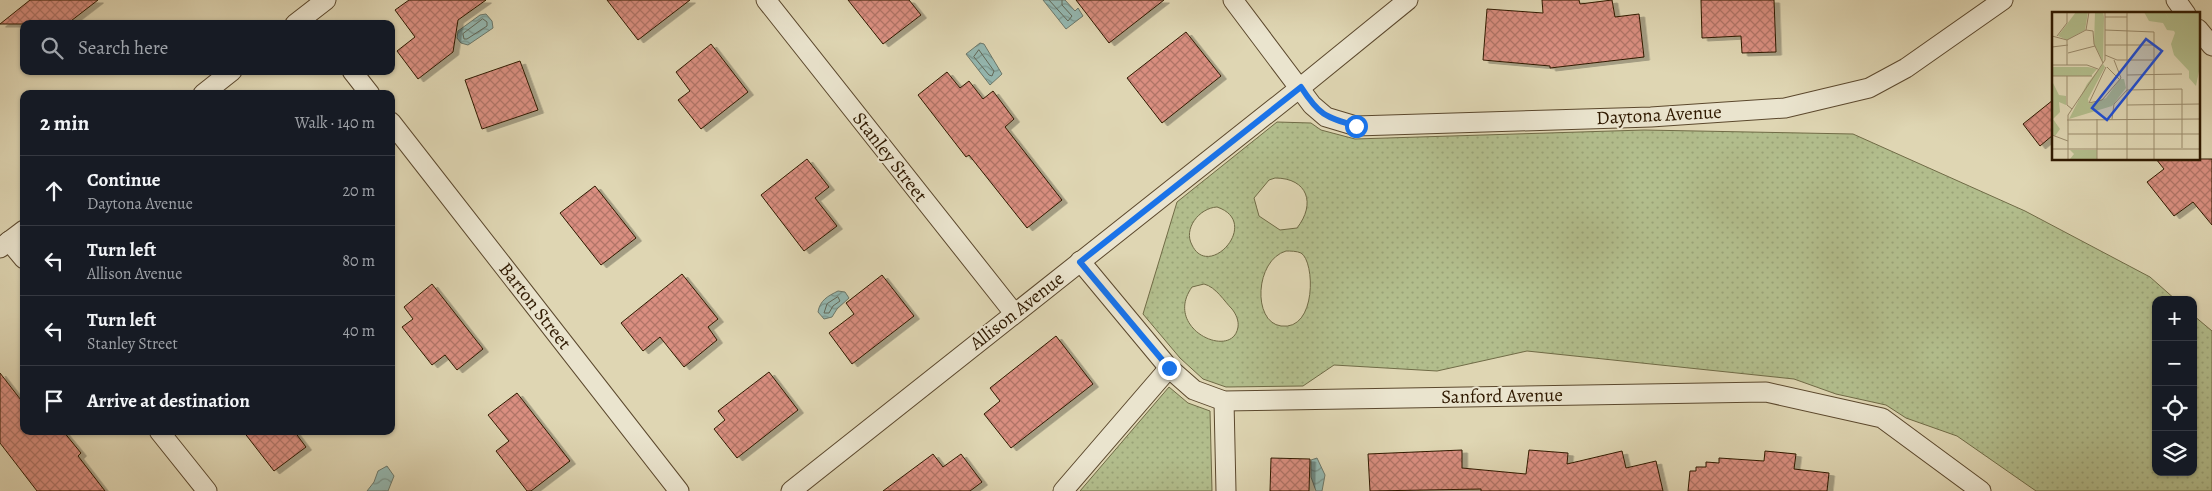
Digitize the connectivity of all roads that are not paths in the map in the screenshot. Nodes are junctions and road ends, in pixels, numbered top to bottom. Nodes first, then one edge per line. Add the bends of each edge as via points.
1 (326, 0) edge
2 (766, 0) edge
3 (1233, 0) edge
4 (1408, 0) edge
5 (2003, 0) edge
6 (2176, 0) edge
7 (2185, 12) edge
8 (307, 20) edge
9 (2200, 31) edge
10 (2212, 46) edge
11 (227, 75) edge
12 (355, 75) edge
13 (1301, 87) junction
14 (208, 90) edge
15 (367, 90) edge
16 (395, 127) edge
17 (11, 240) edge
18 (20, 253) edge
19 (1080, 262) junction
20 (1014, 313) junction
21 (1169, 368) junction
22 (1224, 401) junction
23 (163, 435) edge
24 (206, 491) edge
25 (679, 491) edge
26 (790, 491) edge
27 (1064, 491) edge
28 (1226, 491) edge
29 (1981, 491) edge

1 - 8 street
2 - 20 street, Stanley Street
3 - 13 street, Daytona Avenue
4 - 13 street, Allison Avenue
5 - 13 street, Daytona Avenue via 1906,68 1868,88 1785,108 1356,126 1326,117 1312,105
6 - 7 street
9 - 10 street
11 - 14 street
12 - 15 street
13 - 19 street, Allison Avenue
16 - 25 street, Barton Street
17 - 18 street
19 - 20 street, Allison Avenue
19 - 21 street
20 - 26 street, Allison Avenue
21 - 22 street, Sanford Avenue via 1194,390
21 - 27 street
22 - 28 street
22 - 29 street, Sanford Avenue via 1766,392 1882,418
23 - 24 street

